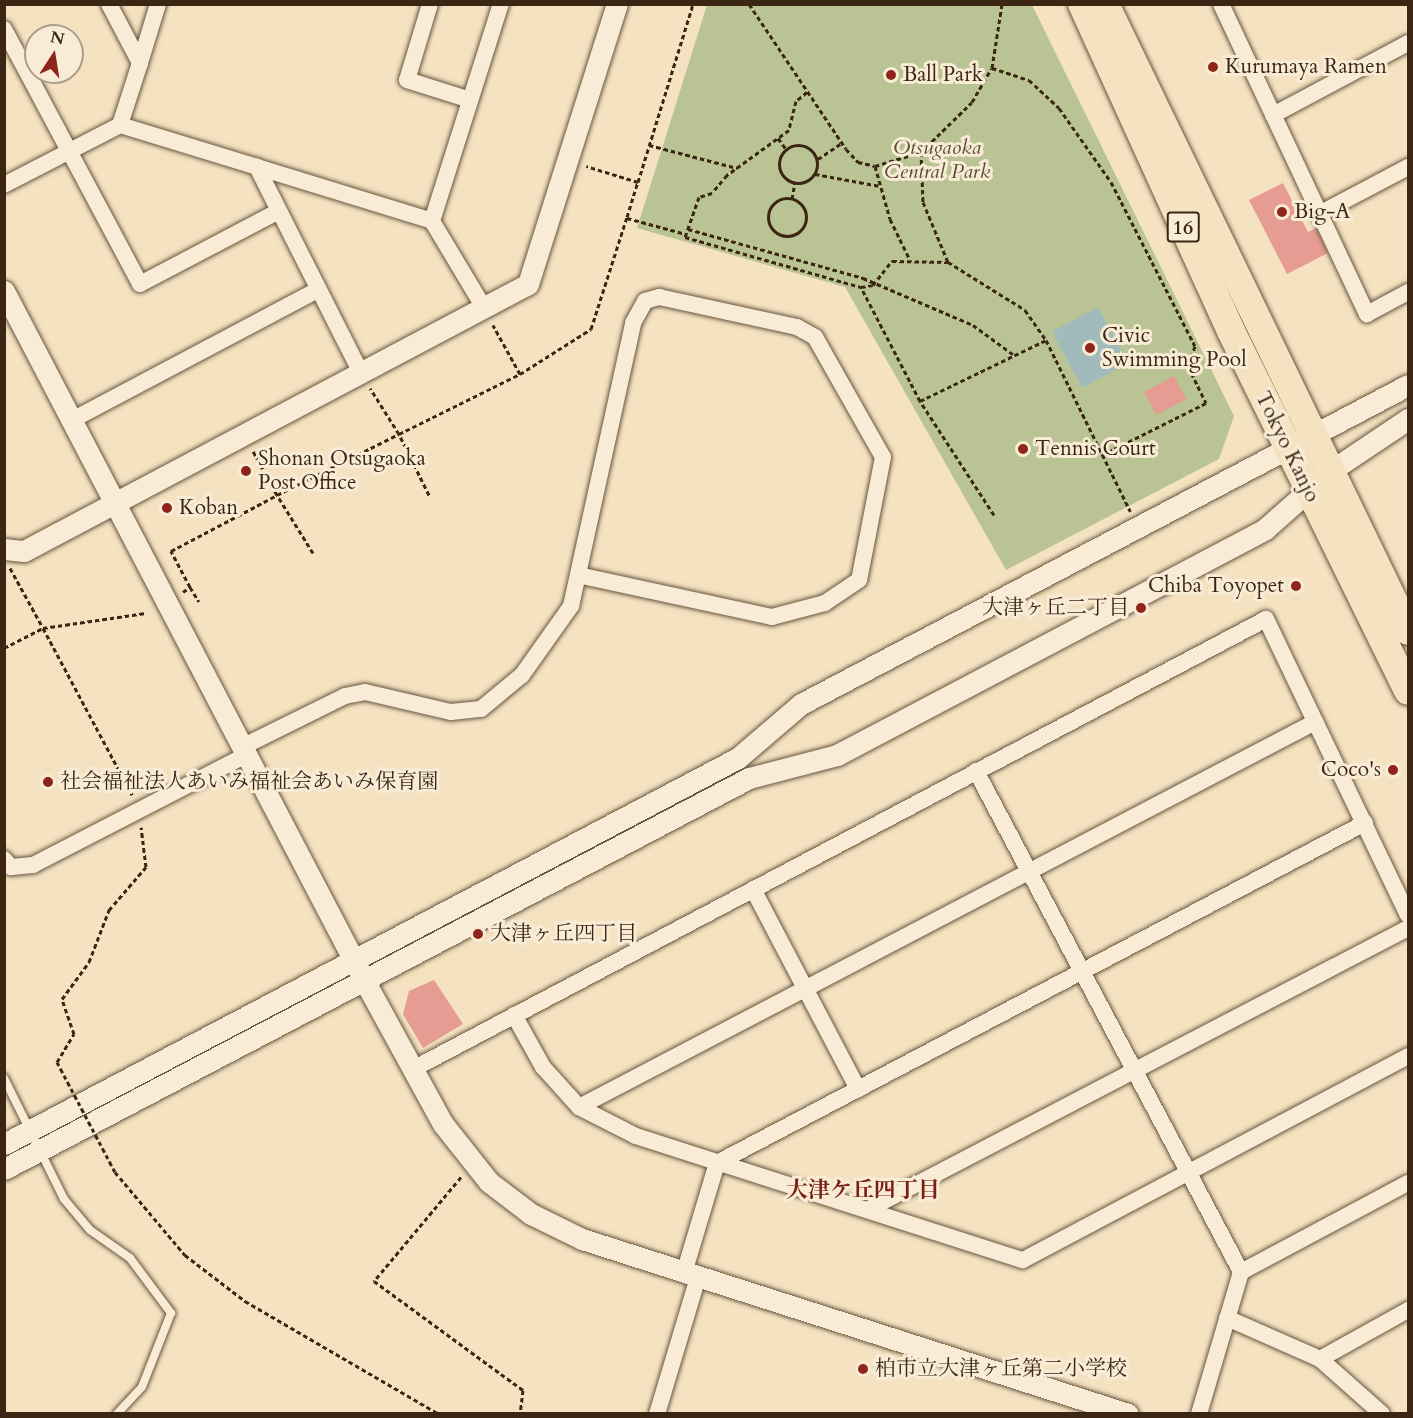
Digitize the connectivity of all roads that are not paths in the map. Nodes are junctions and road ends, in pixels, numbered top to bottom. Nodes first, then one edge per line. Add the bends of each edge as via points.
1 (109, 4) edge
2 (158, 4) edge
3 (430, 4) edge
4 (501, 4) edge
5 (617, 4) edge
6 (1082, 4) edge
7 (1105, 4) edge
8 (1226, 6) edge
9 (4, 29) edge
10 (1408, 43) edge
11 (140, 63) junction
12 (470, 100) junction
13 (1273, 115) junction
14 (120, 125) junction
15 (69, 151) junction
16 (1408, 166) edge
17 (257, 167) junction
18 (4, 185) edge
19 (277, 212) junction
20 (1319, 214) junction
21 (432, 221) junction
22 (318, 290) junction
23 (4, 291) edge
24 (1408, 292) edge
25 (484, 308) junction
26 (361, 373) junction
27 (1408, 385) edge
28 (1408, 419) edge
29 (72, 420) junction
30 (1315, 434) junction
31 (1288, 449) junction
32 (1332, 470) junction
33 (1308, 490) junction
34 (116, 503) junction
35 (5, 550) edge
36 (578, 575) junction
37 (1408, 631) edge
38 (1408, 691) edge
39 (1315, 722) junction
40 (246, 750) junction
41 (976, 771) junction
42 (1365, 823) junction
43 (4, 859) edge
44 (1030, 871) junction
45 (753, 889) junction
46 (1408, 915) edge
47 (1408, 928) edge
48 (353, 958) junction
49 (1082, 971) junction
50 (364, 980) junction
51 (806, 988) junction
52 (514, 1015) junction
53 (1408, 1056) edge
54 (413, 1069) junction
55 (1133, 1070) junction
56 (4, 1078) edge
57 (858, 1089) junction
58 (579, 1107) junction
59 (28, 1131) junction
60 (4, 1144) edge
61 (37, 1151) junction
62 (717, 1163) junction
63 (4, 1169) edge
64 (1187, 1171) junction
65 (1408, 1183) edge
66 (867, 1210) junction
67 (1241, 1272) junction
68 (691, 1275) junction
69 (1408, 1310) edge
70 (1227, 1318) junction
71 (1320, 1359) junction
72 (117, 1413) edge
73 (657, 1413) edge
74 (1128, 1413) edge
75 (1199, 1413) edge
76 (1382, 1413) edge

1 - 11 street
2 - 11 street
3 - 12 street via 407,80
4 - 12 street
5 - 25 street via 528,284
6 - 31 highway, Tokyo Kanjo / 16
7 - 30 highway, Tokyo Kanjo / 16
8 - 13 street
9 - 15 street
10 - 13 street
11 - 14 street
12 - 21 street
13 - 20 street
14 - 15 street
14 - 17 street
15 - 18 street
15 - 19 street via 140,284
16 - 20 street
17 - 19 street
17 - 21 street
19 - 22 street
20 - 24 street via 1367,314
21 - 25 street
22 - 26 street
22 - 29 street
23 - 29 street
25 - 26 street
26 - 34 street
27 - 30 street
28 - 32 street
29 - 34 street
30 - 31 street
30 - 32 highway, Tokyo Kanjo / 16
31 - 33 highway, Tokyo Kanjo / 16
31 - 48 street via 801,704 738,758
32 - 33 street
32 - 37 highway, Tokyo Kanjo / 16
33 - 38 highway, Tokyo Kanjo / 16
33 - 50 street via 1265,530 837,755 749,778
34 - 35 street via 24,551
34 - 40 street
36 - 36 street via 772,617 825,603 859,580 883,457 815,337 797,327 670,299 645,301 633,323
36 - 40 street via 566,617 522,675 481,709 451,712 366,692 345,696
39 - 41 street via 1266,619
39 - 42 street
39 - 44 street
40 - 43 street via 33,865 10,867
40 - 48 street
41 - 44 street
41 - 45 street
42 - 46 street
42 - 49 street
44 - 49 street
44 - 51 street
45 - 51 street
45 - 52 street
47 - 55 street
48 - 50 street
48 - 59 street
49 - 55 street
49 - 57 street
50 - 54 street
50 - 61 street
51 - 57 street
51 - 58 street
52 - 54 street
52 - 58 street via 543,1067
53 - 64 street
54 - 68 street via 472,1164 508,1197 554,1228
55 - 64 street
55 - 66 street
56 - 59 lane
57 - 62 street
58 - 62 street via 636,1136
59 - 60 street
59 - 61 lane
61 - 63 street
61 - 72 lane via 70,1207 90,1230 130,1258 171,1313 142,1387
62 - 66 street
62 - 68 street
64 - 66 street via 1023,1260
64 - 67 street
65 - 67 street
67 - 70 street
68 - 73 street
68 - 74 street
69 - 71 street
70 - 71 street
70 - 75 street
71 - 76 street

